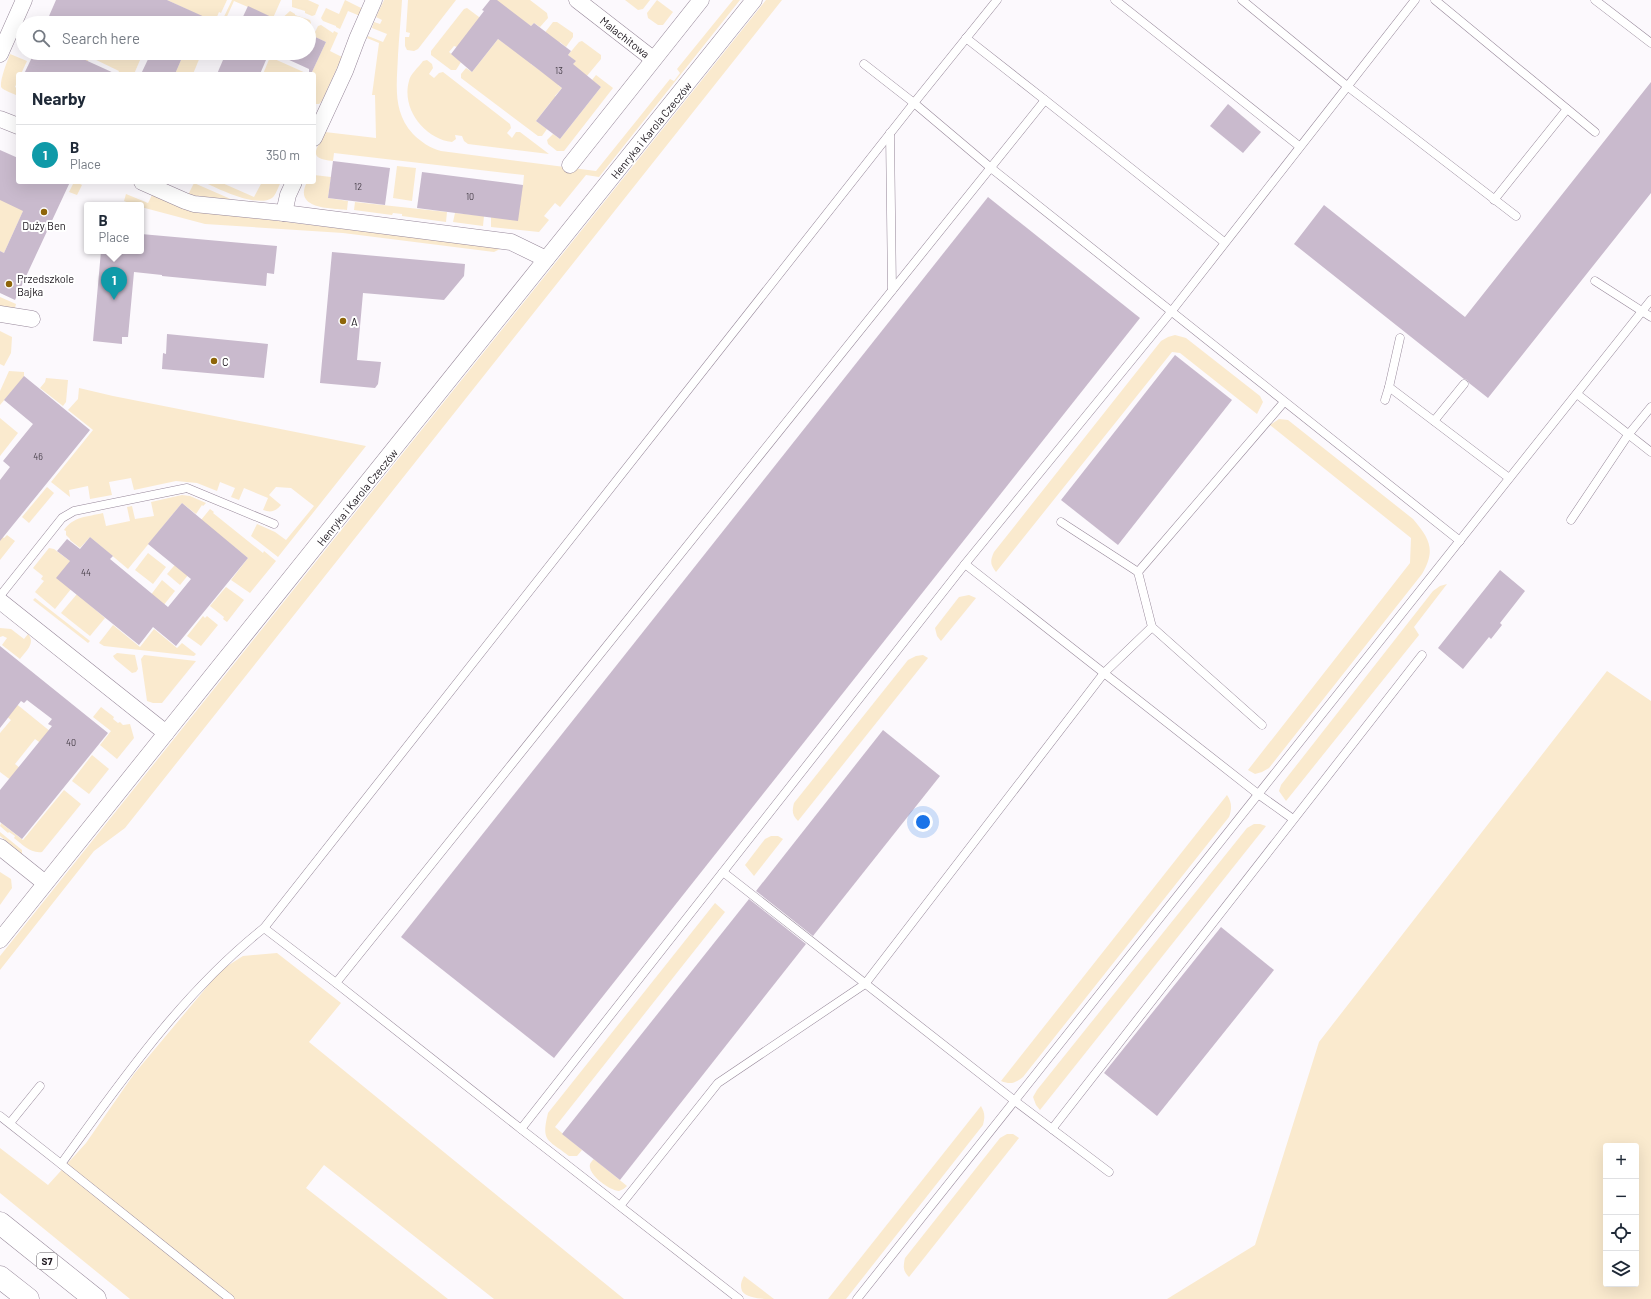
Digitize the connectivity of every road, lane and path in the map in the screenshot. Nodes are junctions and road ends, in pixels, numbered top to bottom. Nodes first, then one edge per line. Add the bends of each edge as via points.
1 (24, 0) edge
2 (374, 0) edge
3 (577, 0) edge
4 (701, 0) edge
5 (754, 0) edge
6 (997, 0) edge
7 (1115, 0) edge
8 (1242, 0) edge
9 (1415, 0) edge
10 (1435, 0) edge
11 (1595, 0) edge
12 (17, 16) edge
13 (16, 18) edge
14 (966, 38) junction
15 (1651, 43) edge
16 (0, 54) edge
17 (654, 59) junction
18 (864, 64) dead end
19 (1347, 86) junction
20 (1045, 100) junction
21 (914, 103) junction
22 (1567, 110) junction
23 (0, 118) edge
24 (16, 125) edge
25 (1594, 132) dead end
26 (890, 133) junction
27 (316, 134) edge
28 (1299, 146) junction
29 (570, 165) dead end
30 (991, 168) junction
31 (147, 184) edge
32 (293, 184) edge
33 (1494, 200) junction
34 (284, 213) junction
35 (1516, 216) dead end
36 (1224, 242) junction
37 (546, 259) junction
38 (1595, 281) dead end
39 (892, 290) junction
40 (1651, 300) edge
41 (1643, 310) junction
42 (1171, 312) junction
43 (0, 314) edge
44 (1651, 317) edge
45 (32, 319) dead end
46 (1400, 338) dead end
47 (1464, 384) dead end
48 (1389, 387) junction
49 (1577, 394) junction
50 (1385, 400) dead end
51 (1284, 402) junction
52 (1651, 407) edge
53 (1434, 421) junction
54 (1628, 435) junction
55 (1651, 452) edge
56 (1509, 478) junction
57 (1571, 520) dead end
58 (1061, 522) dead end
59 (274, 524) dead end
60 (1460, 541) junction
61 (965, 564) junction
62 (1138, 572) junction
63 (0, 596) edge
64 (0, 601) edge
65 (1152, 627) junction
66 (1422, 655) dead end
67 (1104, 673) junction
68 (1262, 725) dead end
69 (166, 733) junction
70 (1258, 794) junction
71 (1293, 819) junction
72 (0, 846) edge
73 (723, 872) junction
74 (45, 883) junction
75 (264, 928) junction
76 (0, 940) edge
77 (336, 983) junction
78 (865, 984) junction
79 (40, 1086) dead end
80 (1015, 1101) junction
81 (0, 1116) edge
82 (10, 1123) junction
83 (521, 1129) junction
84 (1052, 1129) junction
85 (61, 1164) junction
86 (1109, 1172) dead end
87 (620, 1206) junction
88 (0, 1223) edge
89 (0, 1277) edge
90 (28, 1299) edge
91 (95, 1299) edge
92 (230, 1299) edge
93 (739, 1299) edge
94 (857, 1299) edge

1 - 12 street
2 - 27 street
3 - 17 street, Malachitowa
4 - 17 street
5 - 37 street, Henryka i Karola Czeczów
6 - 14 lane
7 - 28 lane
8 - 19 lane
9 - 19 lane
10 - 22 lane
11 - 15 lane
13 - 16 street
14 - 20 lane
14 - 21 lane
17 - 29 street
18 - 21 lane
19 - 28 lane
19 - 33 lane
20 - 30 lane
20 - 36 lane
21 - 26 lane
21 - 30 lane
22 - 25 lane
22 - 33 lane
23 - 24 street
26 - 39 lane
26 - 75 lane
28 - 36 lane
30 - 39 lane
30 - 42 lane
31 - 34 street via 190,203
32 - 34 street
33 - 35 lane
34 - 37 street via 511,242
36 - 42 lane
37 - 69 street, Henryka i Karola Czeczów
38 - 41 lane
39 - 77 lane
40 - 41 lane
41 - 44 lane
41 - 49 lane
42 - 51 lane
42 - 61 lane
43 - 45 street
46 - 48 lane
47 - 53 lane
48 - 50 lane
48 - 53 lane
49 - 54 lane
49 - 56 lane
51 - 60 lane
51 - 62 lane
52 - 54 lane
53 - 56 lane
54 - 55 lane
54 - 57 lane
56 - 60 lane
58 - 62 lane
59 - 63 lane via 187,488 74,511 62,518
60 - 70 lane
61 - 67 lane
61 - 73 lane
62 - 65 lane
64 - 69 street
65 - 67 lane
65 - 68 lane
66 - 71 lane
67 - 70 lane
67 - 78 lane
69 - 74 street, Henryka i Karola Czeczów
70 - 71 lane
70 - 80 lane
71 - 84 lane
72 - 74 street
73 - 78 lane
73 - 83 lane
74 - 76 street, Henryka i Karola Czeczów
75 - 77 lane
75 - 85 lane via 236,950 198,989 134,1065
77 - 83 lane
78 - 80 lane
78 - 87 lane via 718,1083
79 - 82 lane
80 - 84 lane
80 - 94 lane
81 - 82 lane
82 - 85 lane
83 - 87 lane
84 - 86 lane
85 - 92 lane
87 - 93 lane
88 - 91 highway, S7
89 - 90 highway

